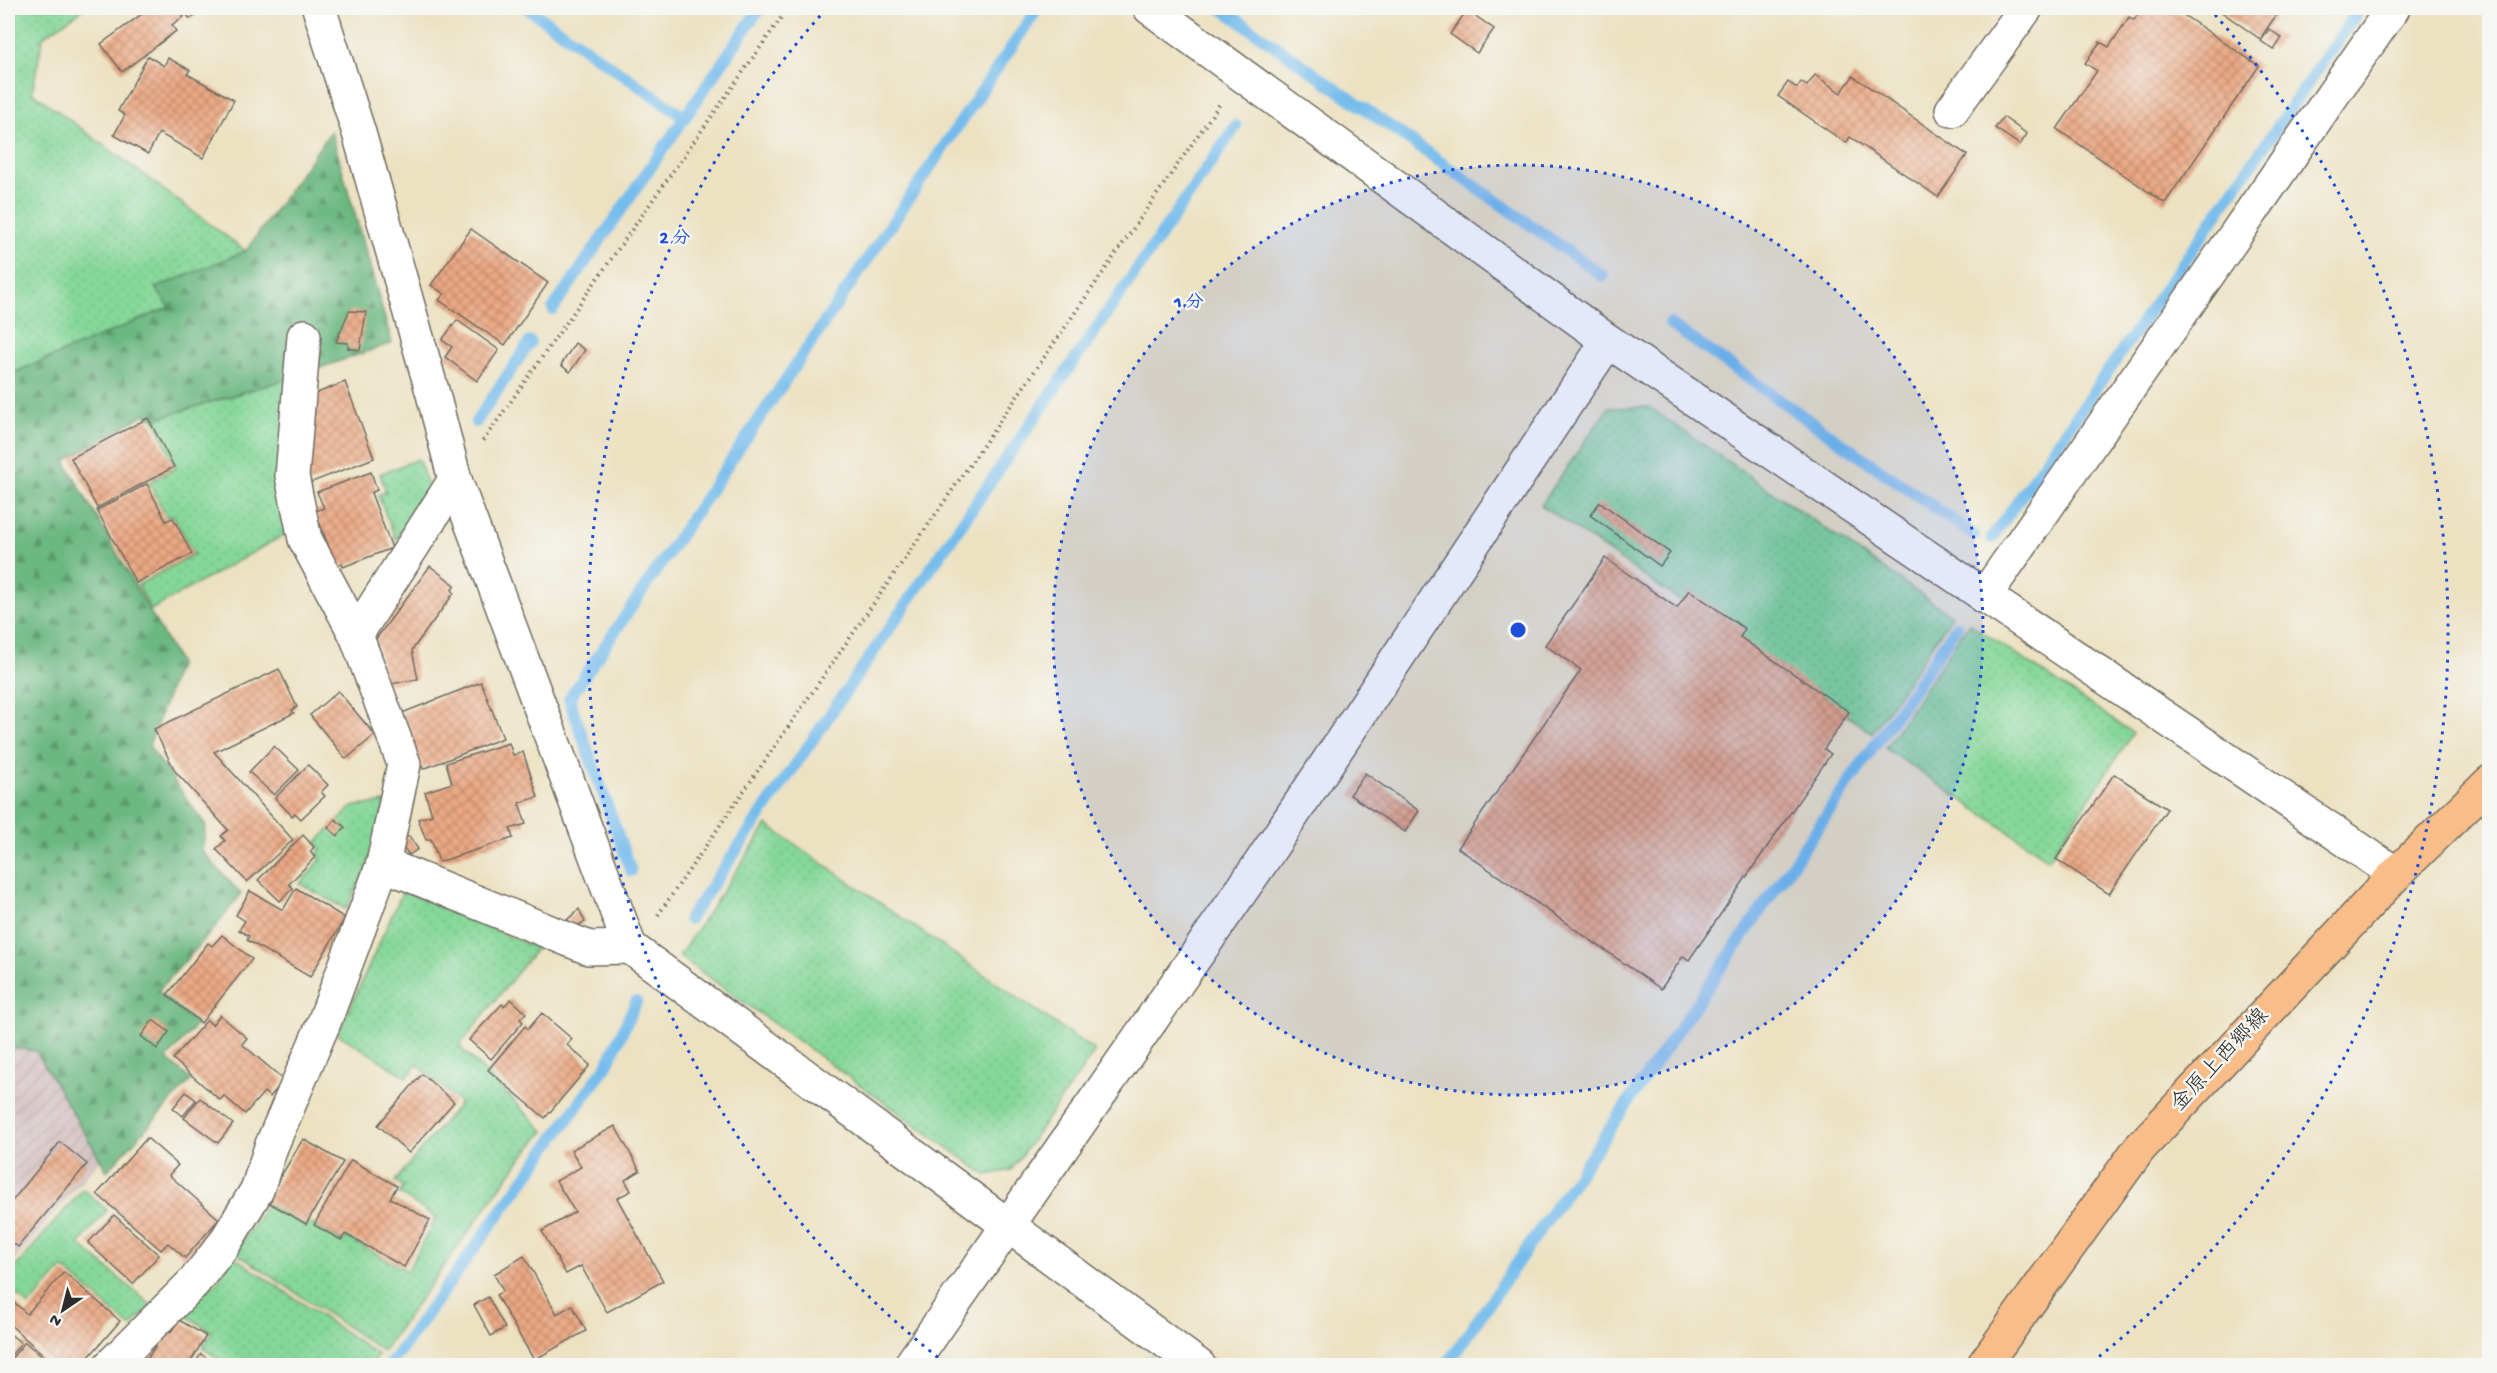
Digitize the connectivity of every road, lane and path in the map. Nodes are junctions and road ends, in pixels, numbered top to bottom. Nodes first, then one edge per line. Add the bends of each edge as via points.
1 (319, 8) edge
2 (788, 8) edge
3 (1150, 8) edge
4 (2026, 8) edge
5 (2393, 8) edge
6 (1242, 72) junction
7 (1952, 110) dead end
8 (304, 336) dead end
9 (1608, 341) junction
10 (455, 480) junction
11 (1984, 597) junction
12 (356, 635) junction
13 (2490, 782) edge
14 (382, 864) junction
15 (2396, 874) junction
16 (630, 947) junction
17 (1006, 1226) junction
18 (110, 1365) edge
19 (909, 1365) edge
20 (1198, 1365) edge
21 (1983, 1365) edge

1 - 10 street via 359,133
2 - 10 path
3 - 6 street
4 - 7 street
5 - 11 street
6 - 9 street
6 - 16 path via 667,904
8 - 12 street via 292,476 305,539
9 - 11 street
9 - 17 street via 1260,864
10 - 12 street
10 - 16 street
11 - 15 street
12 - 14 street via 404,764
13 - 15 main road, 金原上西郷線
14 - 16 street via 589,948
14 - 18 street via 257,1190 224,1244 194,1282
15 - 21 main road, 金原上西郷線 via 2139,1149
16 - 17 street
17 - 19 street
17 - 20 street

